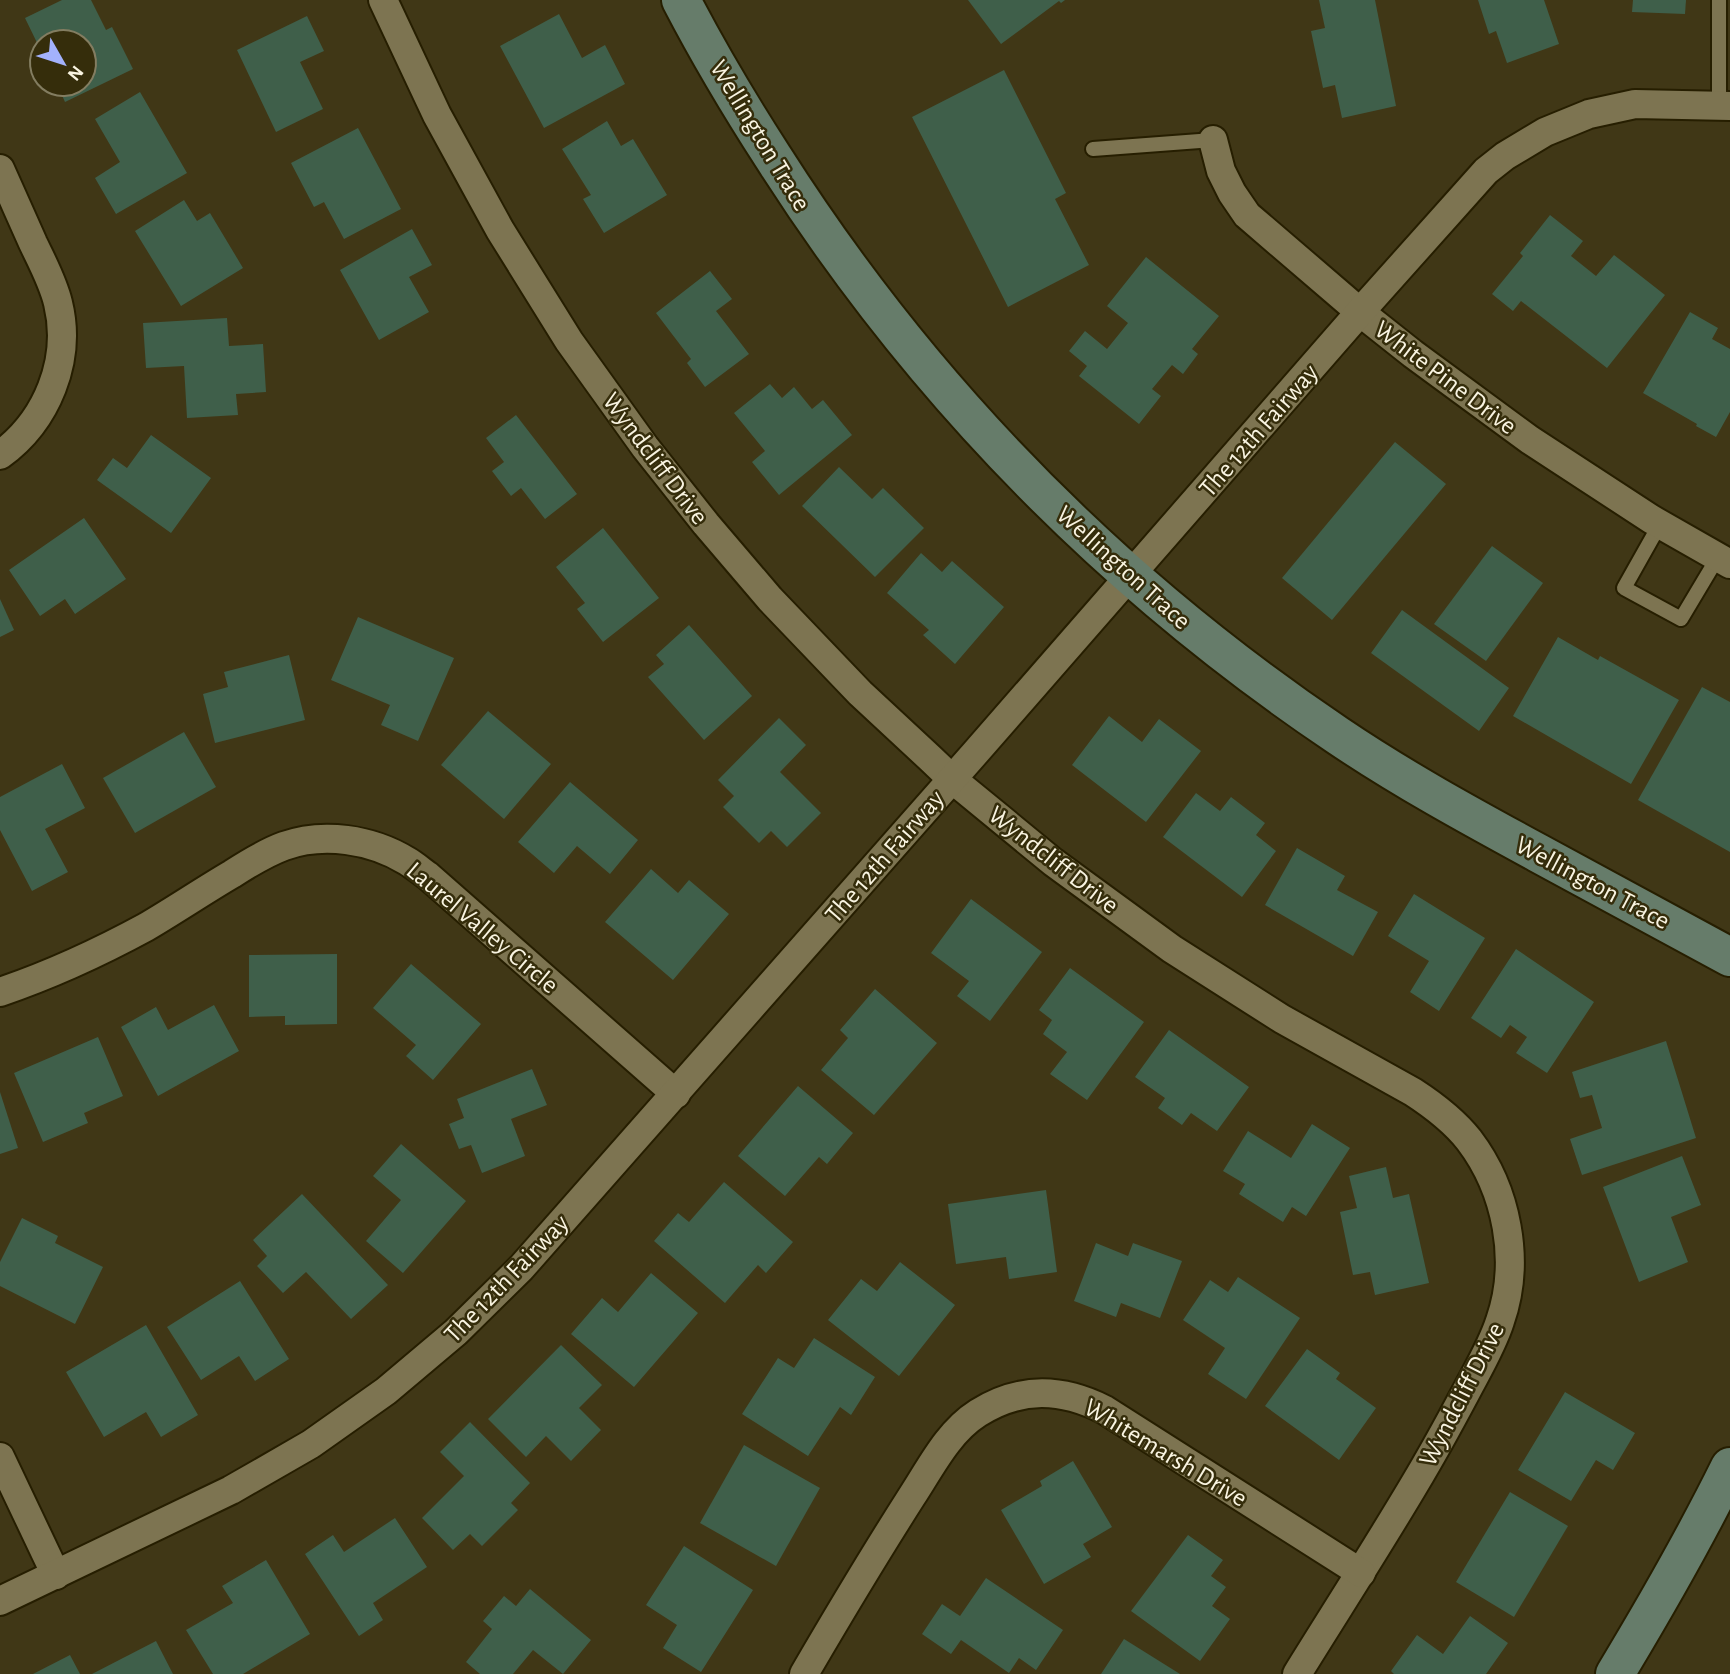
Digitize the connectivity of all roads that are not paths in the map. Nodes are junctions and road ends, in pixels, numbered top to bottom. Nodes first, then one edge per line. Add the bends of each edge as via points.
1 (383, 0) edge
2 (681, 0) edge
3 (1719, 0) edge
4 (1725, 106) edge
5 (1213, 140) joint
6 (1093, 149) dead end
7 (0, 169) edge
8 (1360, 312) junction
9 (0, 455) edge
10 (1660, 524) junction
11 (1724, 561) edge
12 (1130, 576) junction
13 (952, 779) junction
14 (1730, 957) edge
15 (0, 992) edge
16 (676, 1094) junction
17 (0, 1458) edge
18 (1730, 1467) edge
19 (1361, 1573) junction
20 (56, 1574) junction
21 (0, 1601) edge
22 (804, 1674) edge
23 (1297, 1674) edge
24 (1615, 1674) edge

1 - 13 street, Wyndcliff Drive via 437,115 500,230 569,341 645,447 770,599 860,693
2 - 12 street, Wellington Trace via 743,111 802,203 882,313 960,407
3 - 4 lane
4 - 8 street, The 12th Fairway via 1635,104 1589,114 1545,132 1486,171
5 - 6 lane
5 - 8 street, White Pine Drive via 1222,171 1247,215
7 - 9 street via 50,279 61,329 58,367 46,402 16,444
8 - 10 street, White Pine Drive via 1530,440
8 - 12 street, The 12th Fairway
10 - 11 street, White Pine Drive
10 - 11 lane via 1624,588 1681,619
12 - 13 street, The 12th Fairway
12 - 14 street, Wellington Trace via 1239,665 1338,736 1442,801
13 - 16 street, The 12th Fairway
13 - 19 street, Wyndcliff Drive via 1053,862 1172,948 1282,1019 1433,1105 1468,1139 1492,1180 1510,1250 1507,1298 1500,1321 1432,1455
15 - 16 street, Laurel Valley Circle via 145,927 286,845 311,840 361,842 408,861 428,876
16 - 20 street, The 12th Fairway via 521,1268 456,1332 386,1391 311,1444 232,1490
17 - 20 street
18 - 24 street
19 - 22 street, Whitemarsh Drive via 1105,1410 1063,1394 1018,1396 976,1414 943,1448
19 - 23 street, Wyndcliff Drive
20 - 21 street, The 12th Fairway

